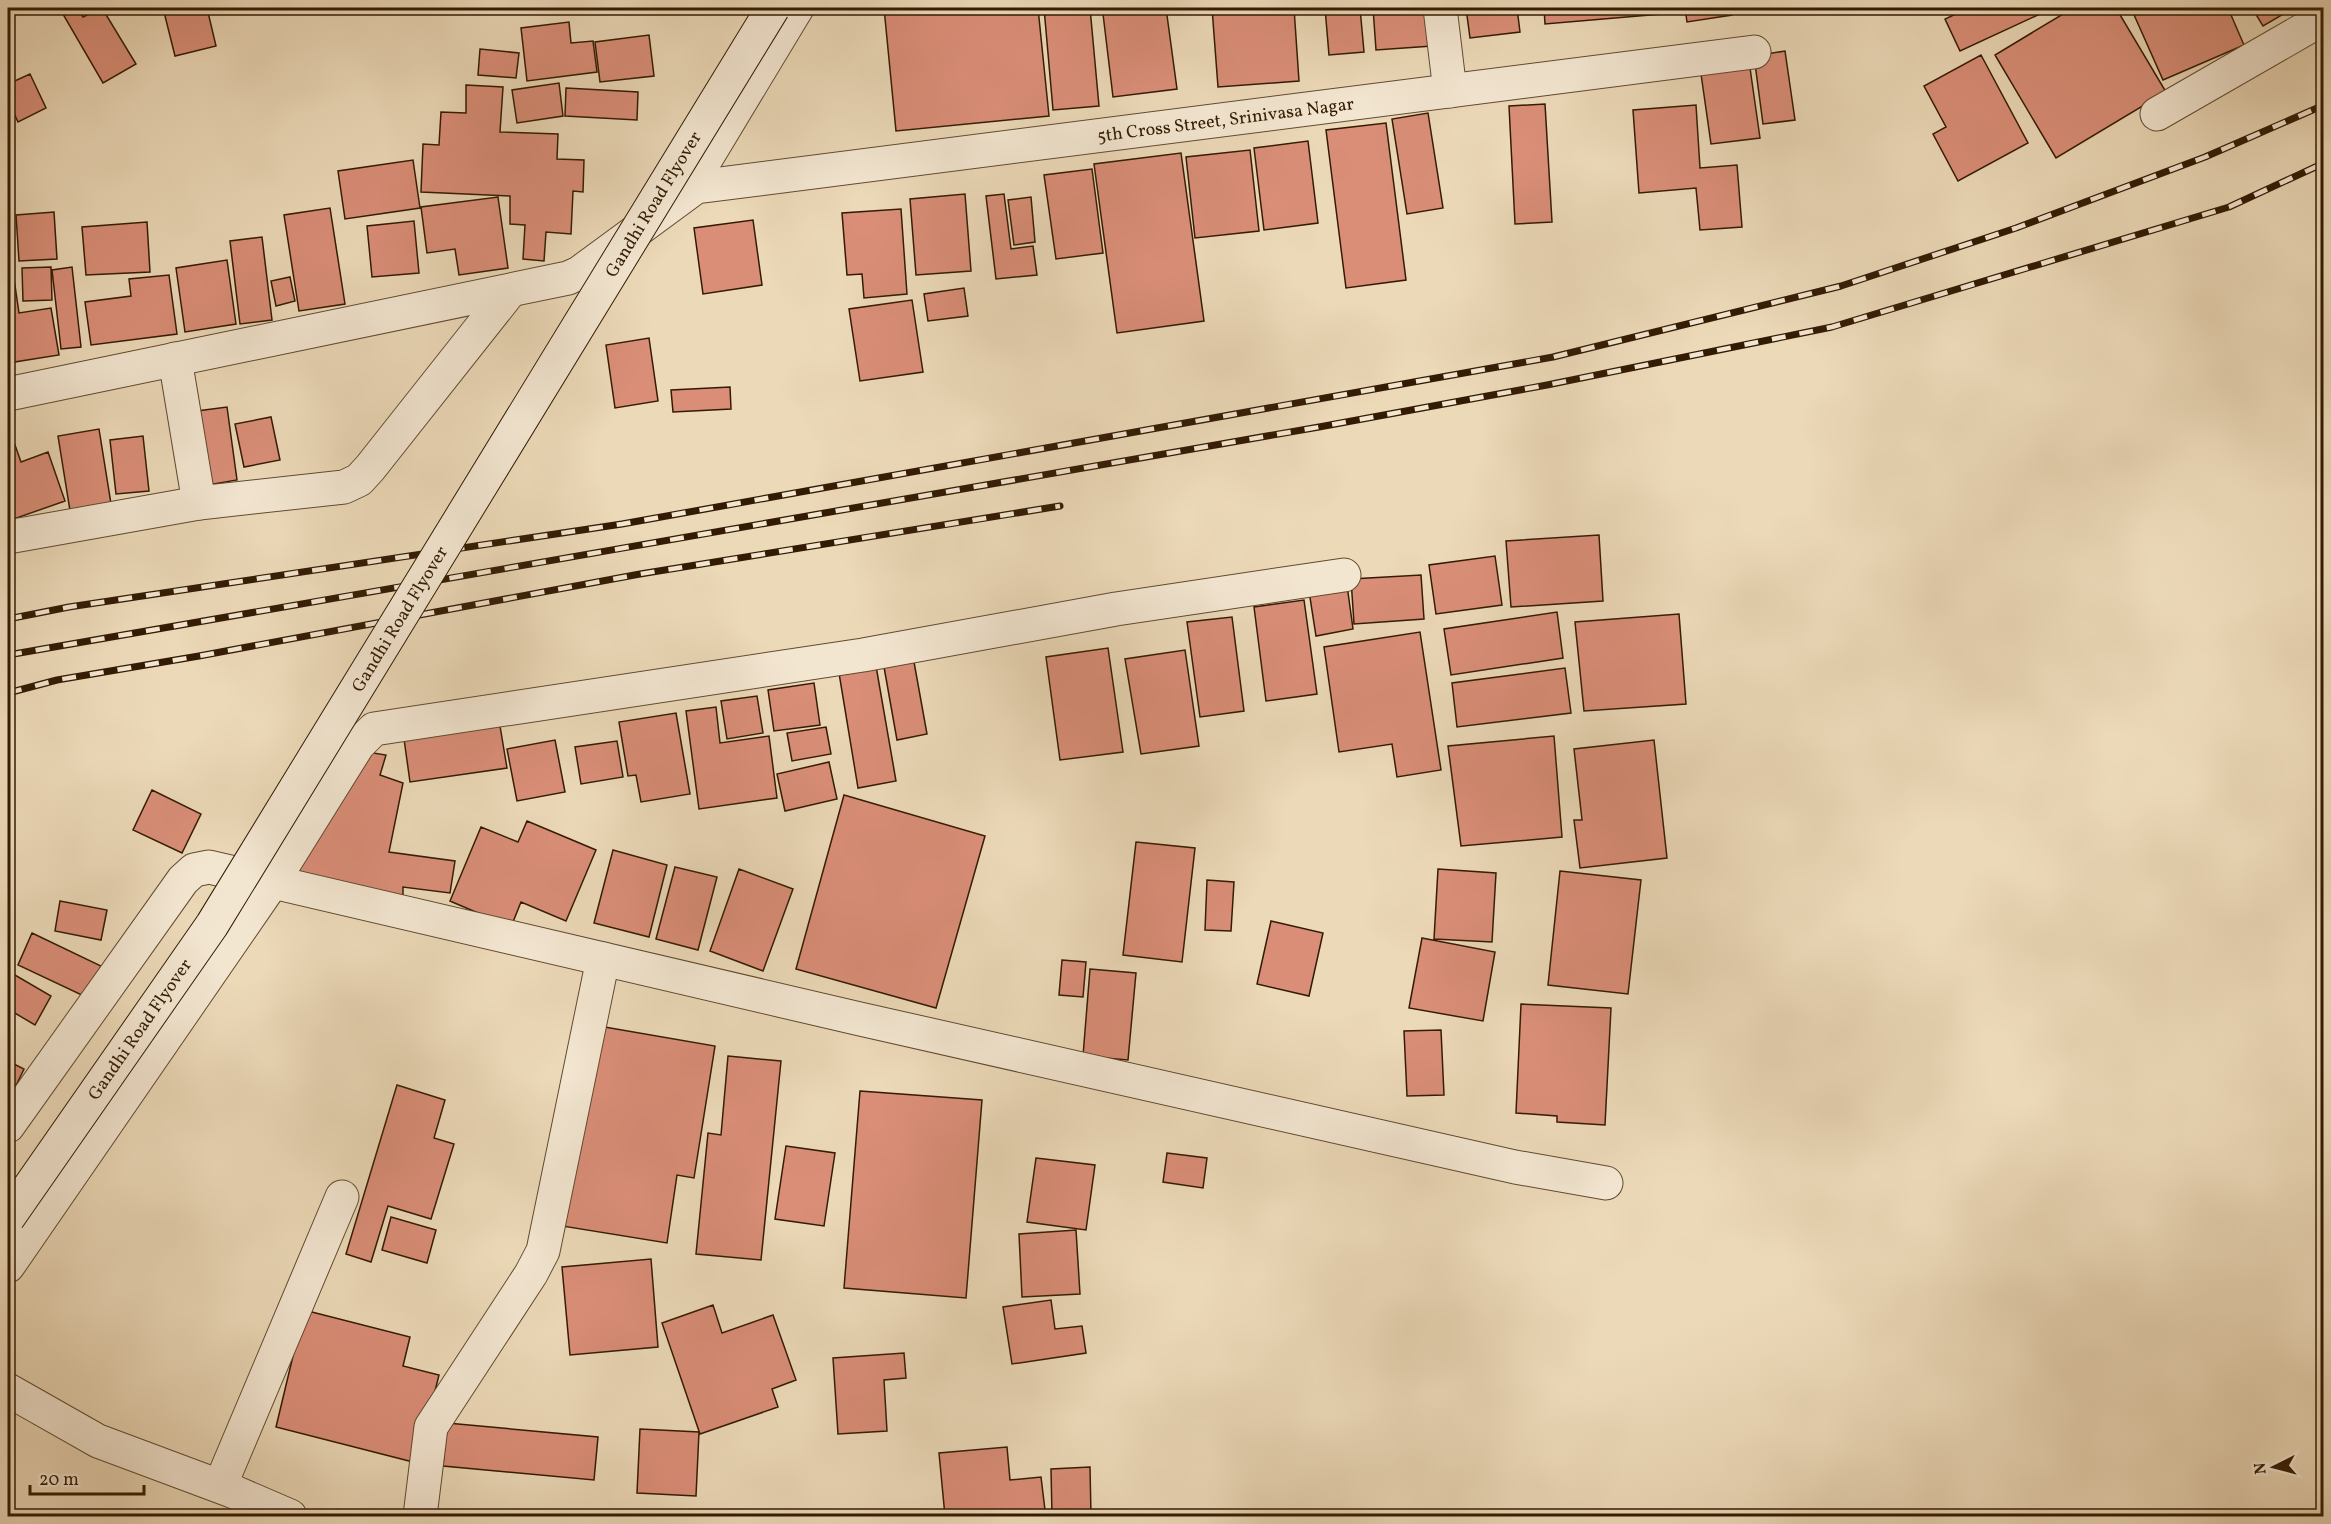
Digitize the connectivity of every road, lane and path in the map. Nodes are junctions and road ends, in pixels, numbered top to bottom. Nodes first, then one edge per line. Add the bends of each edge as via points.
1 (773, 8) edge
2 (804, 8) edge
3 (1440, 8) edge
4 (2324, 18) edge
5 (1754, 52) dead end
6 (1450, 91) junction
7 (2157, 114) dead end
8 (696, 187) junction
9 (510, 291) junction
10 (176, 359) junction
11 (8, 394) edge
12 (199, 503) junction
13 (8, 537) edge
14 (1344, 575) dead end
15 (272, 883) junction
16 (603, 959) junction
17 (8, 1126) edge
18 (1606, 1183) dead end
19 (342, 1197) dead end
20 (8, 1218) edge
21 (8, 1266) edge
22 (8, 1390) edge
23 (220, 1486) junction
24 (290, 1516) edge
25 (420, 1516) edge

1 - 20 street, Gandhi Road Flyover, bridge via 212,925
2 - 8 lane
3 - 6 street
4 - 7 street
5 - 6 street, 5th Cross Street, Srinivasa Nagar
6 - 8 street, 5th Cross Street, Srinivasa Nagar
8 - 9 street via 579,273
9 - 10 street
9 - 12 street via 359,480 344,487
10 - 11 street
10 - 12 street
12 - 13 street
14 - 15 street via 1116,609 863,655 381,727 369,732 358,745
15 - 16 street
15 - 17 street via 209,867 194,870 183,880
15 - 21 street
16 - 18 street via 1503,1164
16 - 25 street via 543,1251 430,1427
19 - 23 street
22 - 23 street via 98,1441
23 - 24 street

